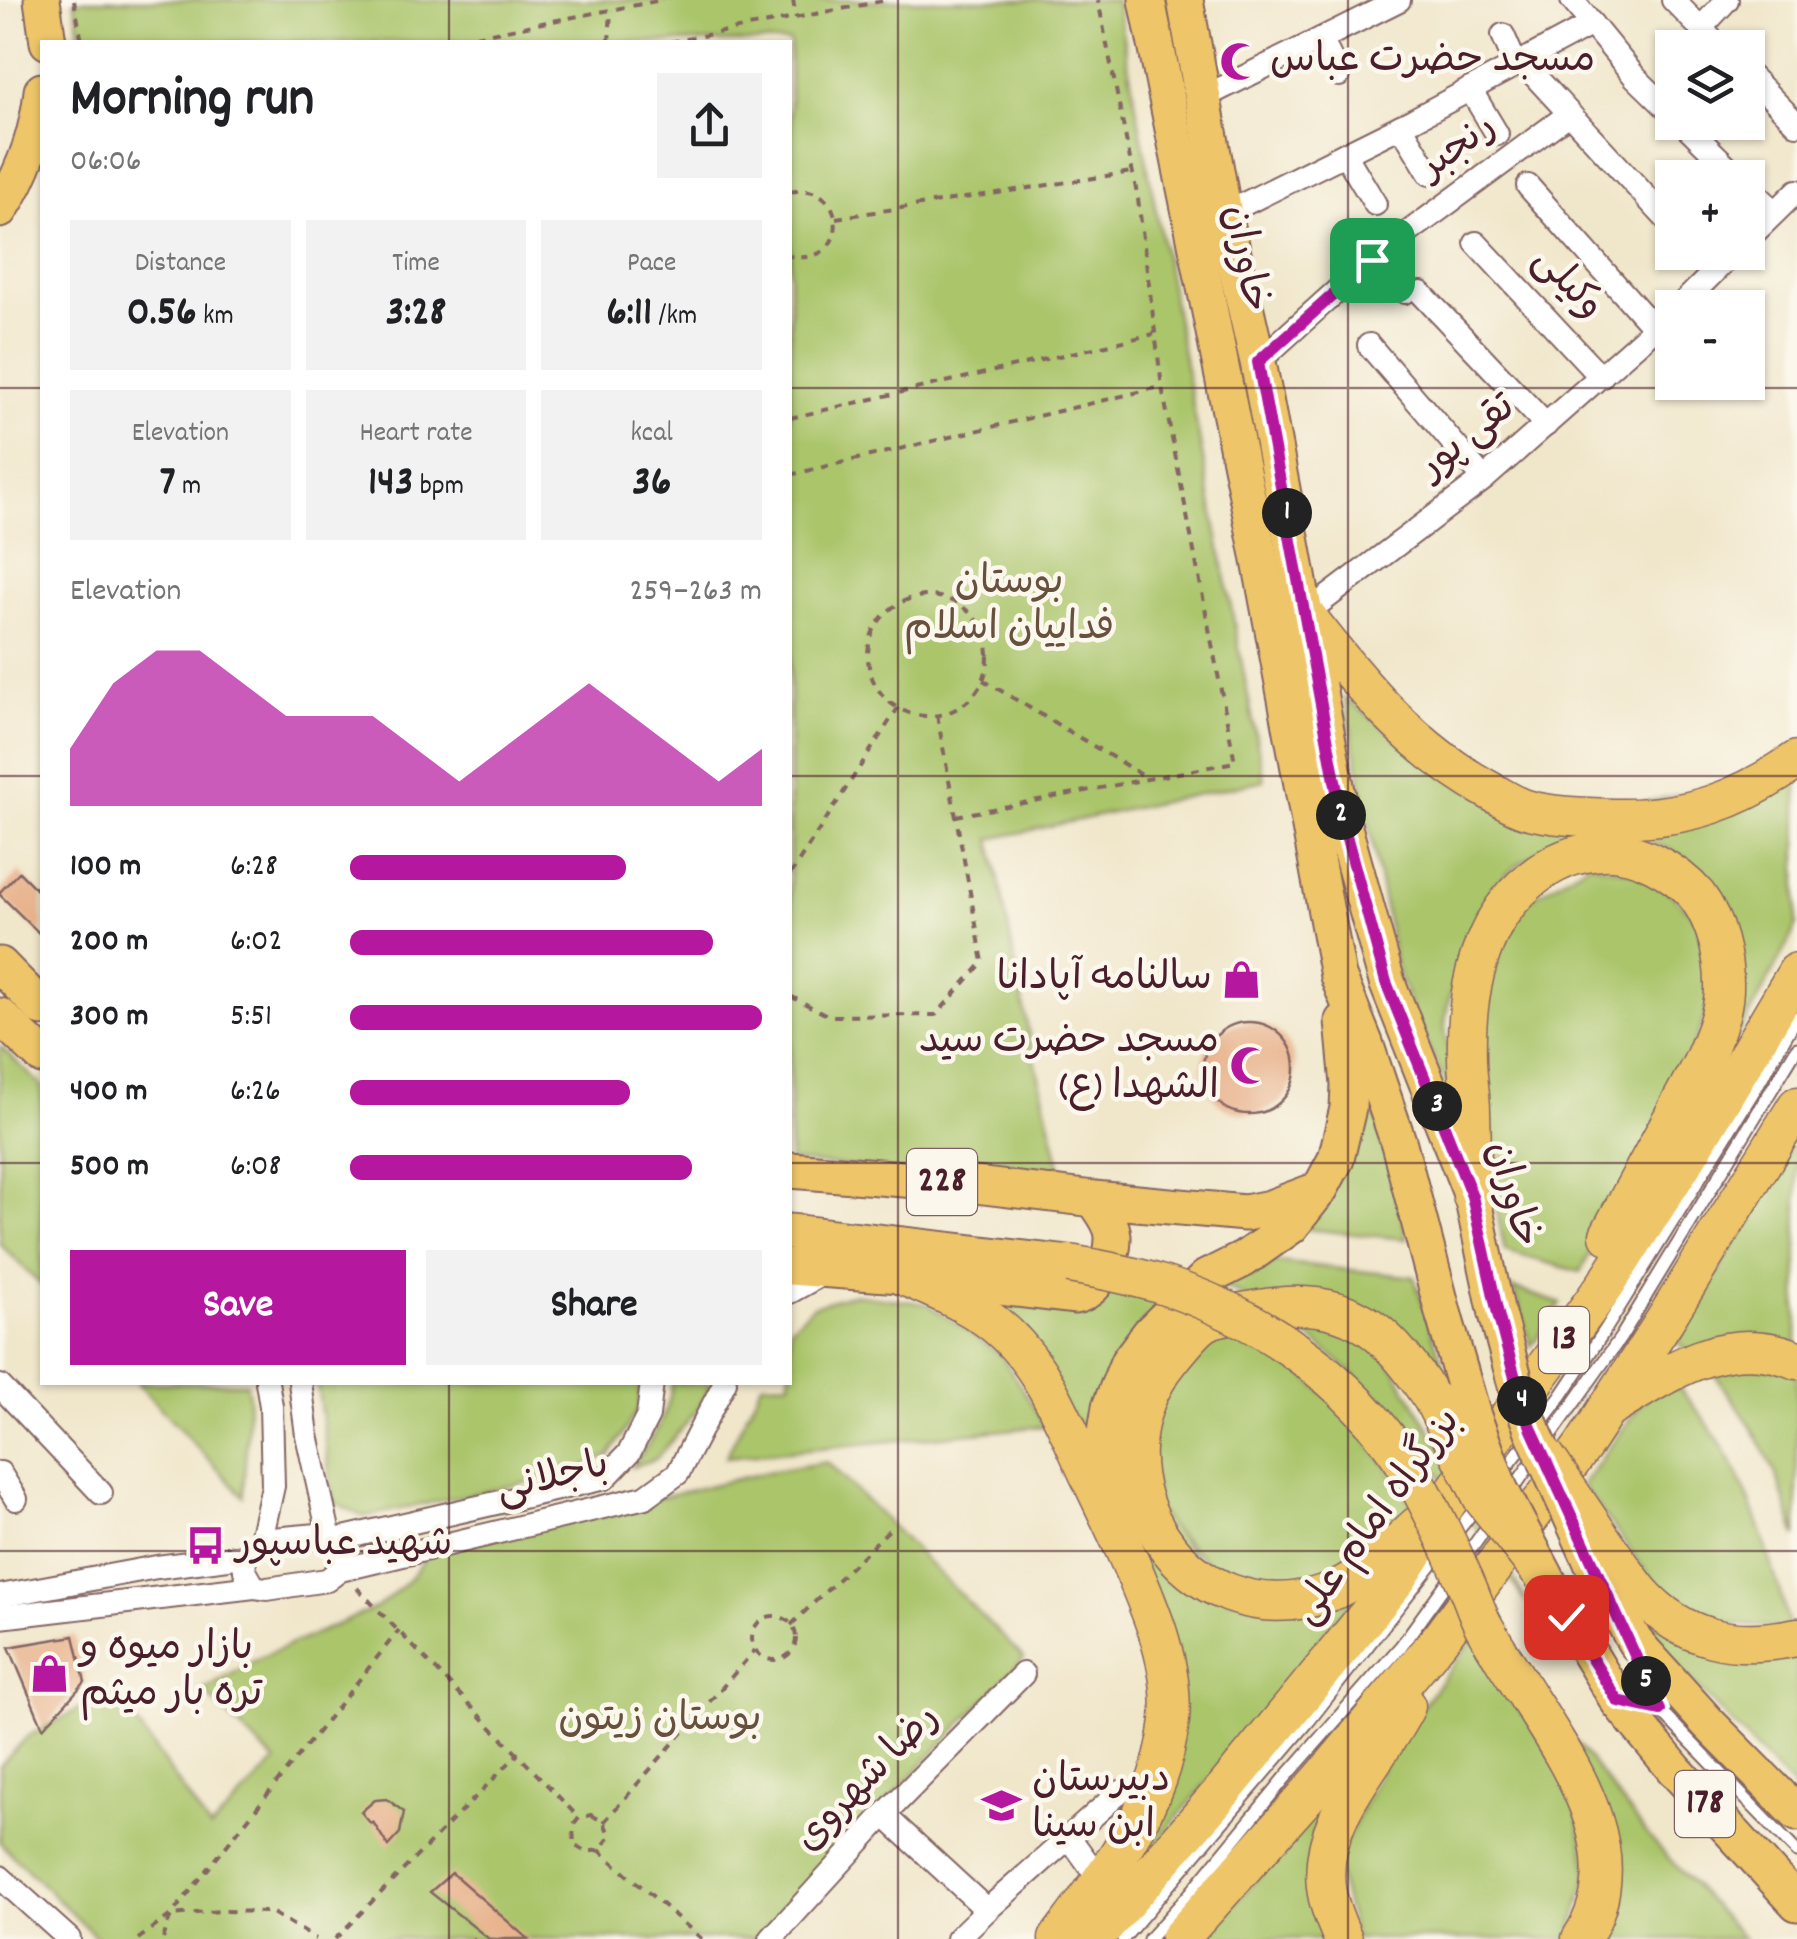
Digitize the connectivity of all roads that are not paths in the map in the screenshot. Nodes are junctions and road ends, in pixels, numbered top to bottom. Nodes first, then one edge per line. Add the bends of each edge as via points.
1 (42, 0) edge
2 (1147, 0) edge
3 (1184, 0) edge
4 (1399, 0) edge
5 (1572, 0) edge
6 (1672, 0) edge
7 (1727, 0) edge
8 (1368, 7) edge
9 (1592, 24) junction
10 (1701, 28) joint
11 (1502, 35) dead end
12 (1321, 39) junction
13 (48, 40) edge
14 (1519, 63) junction
15 (1339, 75) dead end
16 (1470, 90) junction
17 (1765, 91) edge
18 (1655, 96) edge
19 (1204, 97) junction
20 (1570, 114) junction
21 (40, 116) edge
22 (1797, 124) edge
23 (1401, 126) junction
24 (1497, 134) dead end
25 (1700, 140) edge
26 (1345, 154) junction
27 (1721, 160) edge
28 (1430, 174) dead end
29 (1528, 186) dead end
30 (1765, 192) edge
31 (1790, 201) edge
32 (1375, 204) dead end
33 (1655, 206) edge
34 (0, 210) edge
35 (1224, 214) junction
36 (1765, 224) edge
37 (1476, 243) dead end
38 (1372, 260) junction
39 (1716, 270) edge
40 (1696, 290) edge
41 (1655, 312) edge
42 (1655, 329) edge
43 (1369, 345) dead end
44 (1258, 362) junction
45 (1600, 377) junction
46 (1546, 425) junction
47 (1484, 479) junction
48 (1305, 614) junction
49 (1797, 760) edge
50 (0, 965) edge
51 (1338, 976) junction
52 (1795, 984) edge
53 (40, 1006) edge
54 (0, 1016) edge
55 (1797, 1048) edge
56 (40, 1054) edge
57 (1797, 1106) edge
58 (792, 1170) edge
59 (1320, 1189) junction
60 (1472, 1196) junction
61 (1094, 1199) junction
62 (792, 1232) edge
63 (1069, 1264) joint
64 (792, 1267) edge
65 (828, 1271) junction
66 (901, 1274) junction
67 (792, 1291) edge
68 (1550, 1359) junction
69 (1797, 1360) edge
70 (268, 1385) edge
71 (300, 1385) edge
72 (652, 1385) edge
73 (723, 1385) edge
74 (0, 1386) edge
75 (1607, 1410) junction
76 (1546, 1456) joint
77 (0, 1473) edge
78 (1456, 1489) junction
79 (101, 1494) dead end
80 (16, 1499) dead end
81 (1116, 1532) junction
82 (332, 1537) junction
83 (253, 1548) junction
84 (1604, 1564) junction
85 (340, 1570) junction
86 (1543, 1576) junction
87 (254, 1587) junction
88 (0, 1596) edge
89 (0, 1618) edge
90 (1797, 1638) edge
91 (1439, 1640) junction
92 (1023, 1674) dead end
93 (1618, 1701) junction
94 (1660, 1710) junction
95 (1120, 1792) dead end
96 (1797, 1813) edge
97 (884, 1815) junction
98 (1069, 1837) junction
99 (1797, 1852) edge
100 (1090, 1866) dead end
101 (0, 1877) edge
102 (1797, 1903) edge
103 (987, 1910) junction
104 (69, 1939) edge
105 (770, 1939) edge
106 (957, 1939) edge
107 (1058, 1939) edge
108 (1094, 1939) edge
109 (1123, 1939) edge
110 (1149, 1939) edge
111 (1179, 1939) edge
112 (1342, 1939) edge
113 (1581, 1939) edge

1 - 13 main road
2 - 51 main road, خاوران / 178
3 - 19 main road, خاوران
4 - 8 street
5 - 9 street
6 - 10 street
7 - 10 street
8 - 12 street
9 - 14 street
9 - 18 street
11 - 14 street
12 - 15 street
12 - 19 street
14 - 16 street
14 - 20 street
16 - 23 street
16 - 24 street
17 - 22 street
19 - 35 main road, خاوران
20 - 33 street
20 - 38 street, رنجبر
21 - 34 main road via 18,182
23 - 26 street
23 - 28 street
25 - 27 street
26 - 32 street
26 - 35 street
29 - 41 street
30 - 31 street
31 - 36 street
35 - 44 main road, خاوران
37 - 45 street, وکیلی
38 - 44 street, رنجبر
38 - 46 street
39 - 40 street
42 - 45 street, تقی پور
43 - 47 street
44 - 48 main road, خاوران
45 - 46 street, تقی پور
46 - 47 street, تقی پور
47 - 48 street, تقی پور
48 - 49 highway via 1395,721 1461,776 1526,809 1651,818 1708,807
48 - 60 main road, خاوران via 1343,824 1386,982
50 - 53 main road
51 - 59 main road via 1348,1108 1336,1159
51 - 86 main road, خاوران / 178, bridge via 1399,1144 1474,1416 1500,1489
52 - 68 highway, بزرگراه امام علی / 13 via 1606,1284
52 - 109 lane via 1657,1247 1562,1395 1309,1722
54 - 56 main road
55 - 110 lane via 1620,1337 1401,1646
57 - 75 highway, 13
58 - 61 main road, 228
59 - 61 main road via 1245,1213
59 - 81 main road via 1292,1226 1206,1278 1128,1362 1105,1438
60 - 68 highway via 1468,1017 1484,945 1506,904 1528,880 1578,856 1633,854 1663,867 1696,896 1715,930 1724,967 1720,1015 1702,1063 1586,1275
60 - 76 main road, خاوران, bridge via 1518,1389
61 - 66 main road via 1113,1236 1111,1254 1084,1295
62 - 63 main road, 228
63 - 113 highway, bridge via 1159,1284 1258,1326 1302,1354 1382,1429 1421,1490 1482,1622 1557,1744 1597,1827 1601,1884
64 - 65 main road
65 - 66 main road
65 - 67 street
66 - 81 highway via 956,1298 1006,1334 1039,1374
68 - 78 highway, بزرگراه امام علی / 13
69 - 75 highway via 1770,1351 1722,1352 1667,1374
70 - 83 street via 273,1486
71 - 82 street
72 - 82 street, باجلانی via 648,1416 630,1453 606,1478
73 - 85 street, باجلانی via 678,1472 644,1496
74 - 79 street
75 - 91 highway, 13
76 - 84 highway, bridge
77 - 80 street
78 - 86 highway, bridge via 1351,1581 1304,1599 1272,1602 1215,1586 1177,1559 1141,1497 1138,1429 1166,1366 1207,1320 1294,1305 1341,1313 1375,1330 1406,1360 1483,1500
78 - 108 highway, بزرگراه امام علی / 13 via 1398,1578
81 - 107 highway via 1157,1631 1170,1718 1161,1769 1143,1813
82 - 83 street, باجلانی
82 - 85 street via 343,1547
83 - 87 street via 245,1570
83 - 88 street, باجلانی
84 - 90 highway via 1680,1626 1706,1637 1735,1644
84 - 94 lane
84 - 96 main road, 178 via 1635,1642
85 - 87 street, باجلانی via 326,1580
86 - 93 main road, خاوران / 178, bridge
87 - 89 street, باجلانی
91 - 111 highway, 13
91 - 112 highway via 1330,1838 1326,1890
92 - 97 street, رضا شهروی
93 - 94 lane
93 - 102 main road, خاوران / 178
94 - 99 lane
95 - 98 street
97 - 103 street
97 - 105 street, رضا شهروی
98 - 100 street
98 - 103 street
101 - 104 street
103 - 106 street

